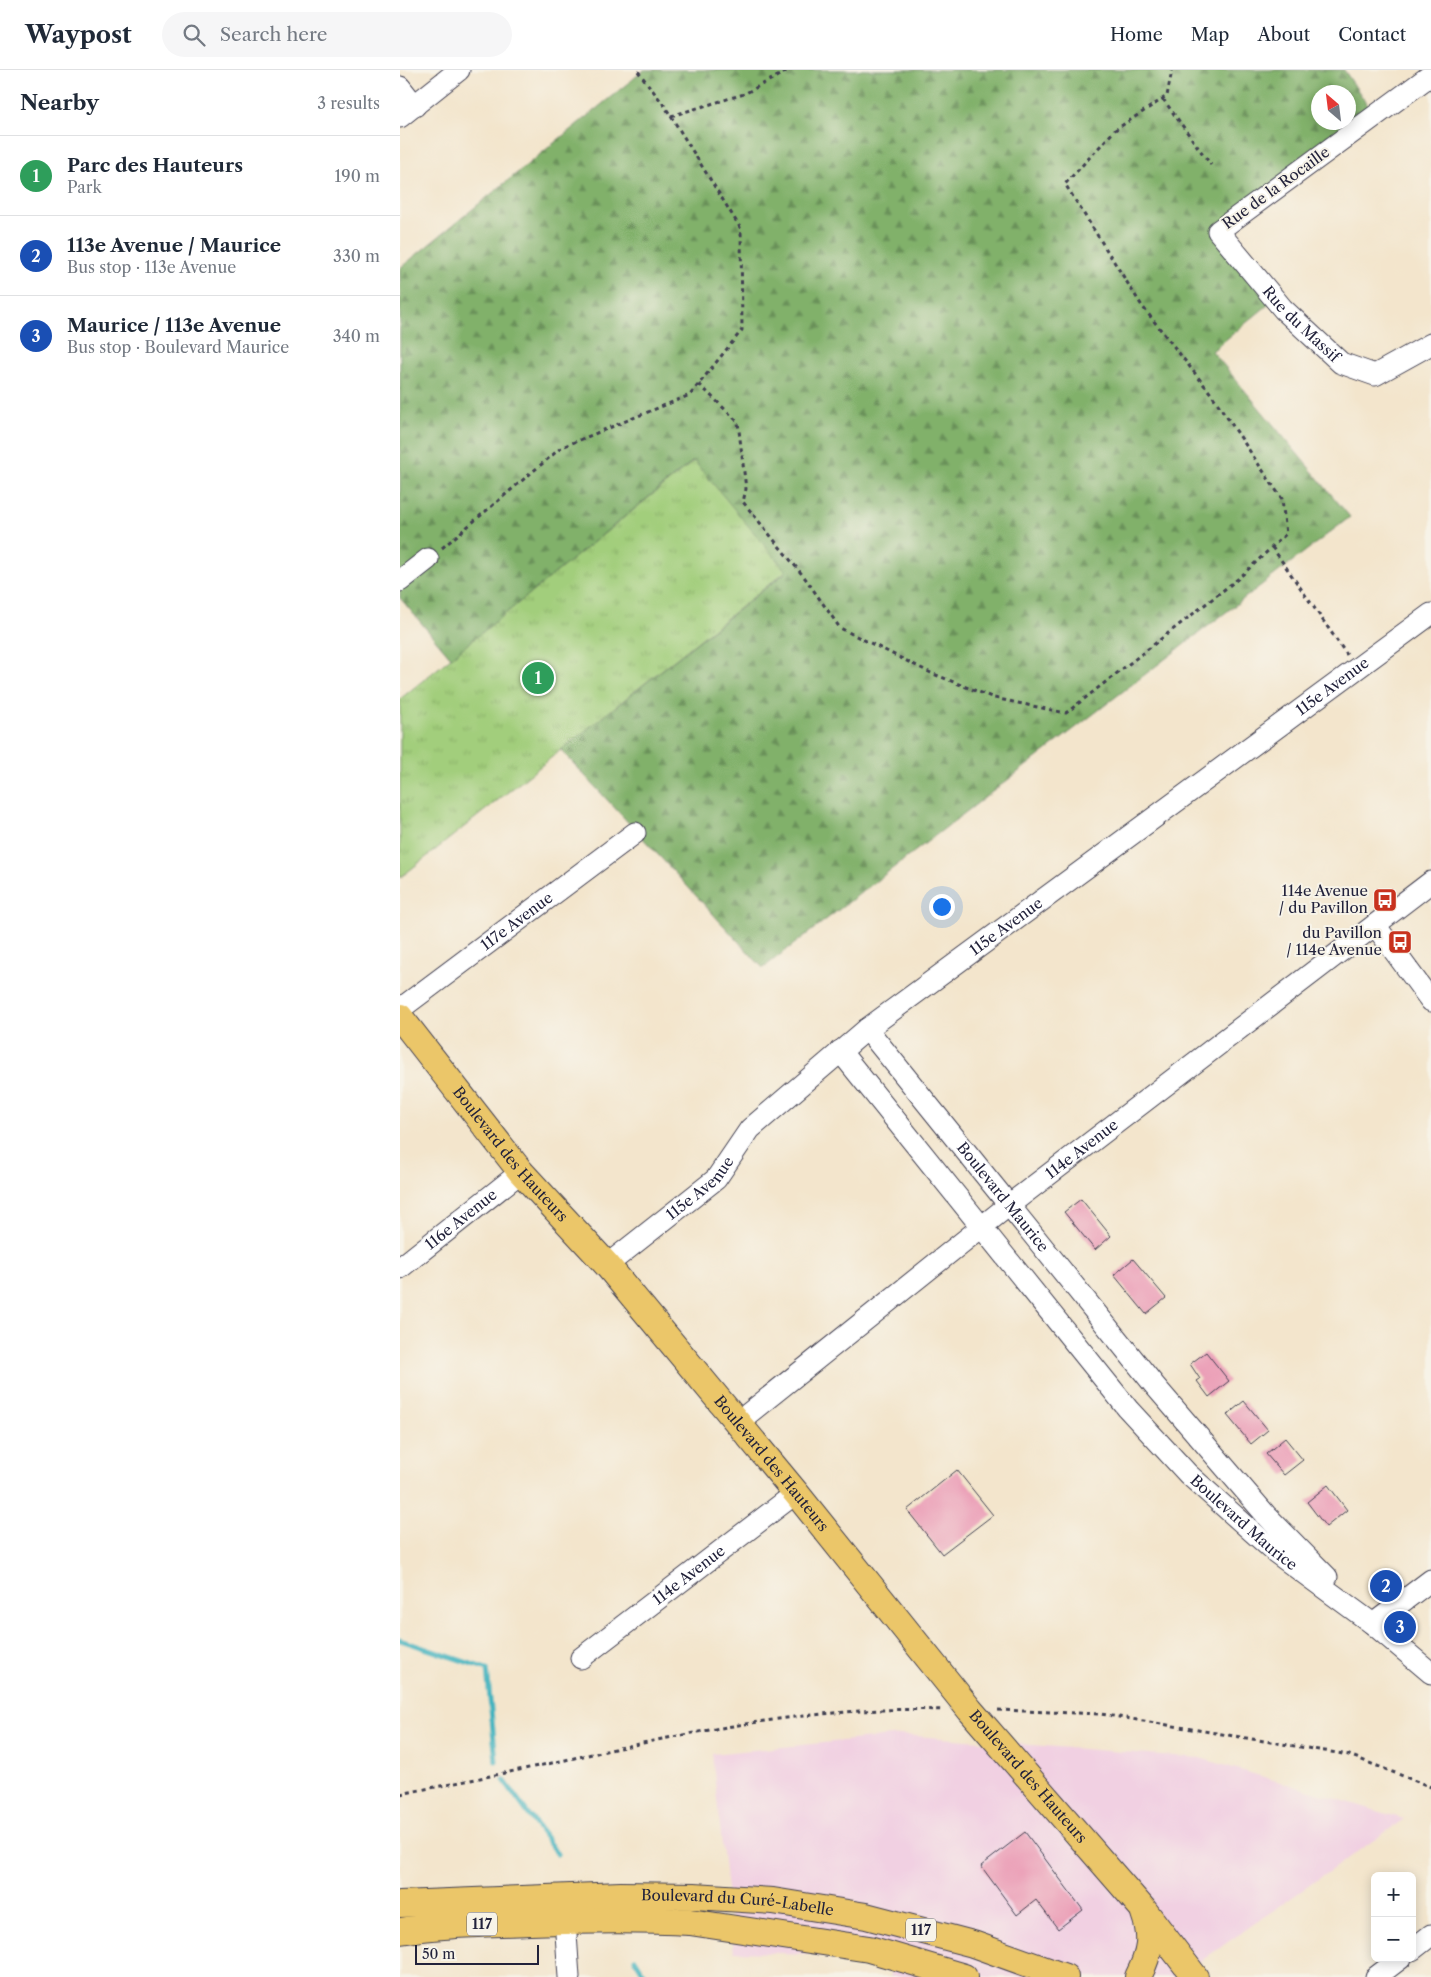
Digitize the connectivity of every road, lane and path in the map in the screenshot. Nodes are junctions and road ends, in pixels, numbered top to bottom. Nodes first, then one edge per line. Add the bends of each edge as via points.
1 (460, 70) edge
2 (637, 70) edge
3 (789, 70) edge
4 (1172, 70) edge
5 (1431, 75) edge
6 (400, 87) edge
7 (1163, 98) junction
8 (408, 111) edge
9 (671, 116) junction
10 (1211, 165) dead end
11 (1218, 231) joint
12 (1431, 344) edge
13 (699, 384) junction
14 (1272, 547) junction
15 (428, 559) joint
16 (400, 581) edge
17 (1431, 614) edge
18 (1356, 668) junction
19 (635, 833) dead end
20 (1431, 882) edge
21 (1375, 925) junction
22 (1431, 1001) edge
23 (403, 1023) edge
24 (867, 1029) junction
25 (840, 1051) junction
26 (522, 1172) junction
27 (1010, 1205) junction
28 (981, 1228) junction
29 (607, 1265) junction
30 (400, 1268) edge
31 (1139, 1367) junction
32 (1109, 1385) junction
33 (738, 1422) junction
34 (796, 1493) junction
35 (1431, 1580) edge
36 (1372, 1624) junction
37 (581, 1658) dead end
38 (1431, 1673) edge
39 (952, 1710) dead end
40 (993, 1710) dead end
41 (1431, 1787) edge
42 (400, 1794) edge
43 (400, 1904) edge
44 (564, 1909) junction
45 (1143, 1910) junction
46 (400, 1931) edge
47 (1431, 1935) edge
48 (1416, 1947) edge
49 (1396, 1962) edge
50 (569, 1977) edge
51 (964, 1977) edge
52 (1065, 1977) edge
53 (1138, 1977) edge
54 (1195, 1977) edge
55 (1376, 1977) edge

1 - 8 street
2 - 9 path
3 - 9 path via 744,94
4 - 7 path via 1167,96
5 - 11 street, Rue de la Rocaille
6 - 8 street
7 - 10 path
7 - 14 path via 1115,130 1065,184 1142,306 1212,395 1282,499 1286,534
9 - 13 path via 741,228 742,330
11 - 12 street, Rue du Massif via 1283,309 1341,363 1375,375
13 - 14 path via 738,422 746,489 743,502 805,578 840,628 931,673 994,698 1066,712 1239,578
13 - 15 path via 690,395 562,447
14 - 18 path
15 - 16 street
17 - 18 street, 115e Avenue
18 - 24 street, 115e Avenue
19 - 23 street, 117e Avenue
20 - 21 street, 114e Avenue
21 - 22 street
21 - 27 street, 114e Avenue
23 - 26 main road, Boulevard des Hauteurs
24 - 25 street, 115e Avenue
24 - 27 street, Boulevard Maurice
25 - 28 street, Boulevard Maurice
25 - 29 street, 115e Avenue via 750,1129 716,1179
26 - 29 main road, Boulevard des Hauteurs
26 - 30 street, 116e Avenue
27 - 28 street, 114e Avenue
27 - 31 street, Boulevard Maurice
28 - 32 street, Boulevard Maurice
28 - 33 street, 114e Avenue
29 - 33 main road, Boulevard des Hauteurs
31 - 32 street
31 - 36 street, Boulevard Maurice via 1266,1515
32 - 36 street, Boulevard Maurice via 1188,1474 1275,1552
33 - 34 main road, Boulevard des Hauteurs
34 - 37 street, 114e Avenue
34 - 45 main road, Boulevard des Hauteurs via 970,1710
35 - 36 street
36 - 38 street, Boulevard Maurice
39 - 42 path via 884,1710 714,1729
40 - 41 path via 1101,1714 1348,1755
43 - 44 main road, Boulevard du Curé-Labelle / 117
44 - 46 main road, Boulevard du Curé-Labelle / 117
44 - 50 street
44 - 51 main road, Boulevard du Curé-Labelle / 117 via 690,1922 869,1949
44 - 52 main road, Boulevard du Curé-Labelle / 117 via 660,1895 772,1901 866,1916 973,1944
45 - 53 main road via 1150,1946
45 - 54 main road, Boulevard des Hauteurs
47 - 48 street
49 - 55 street

